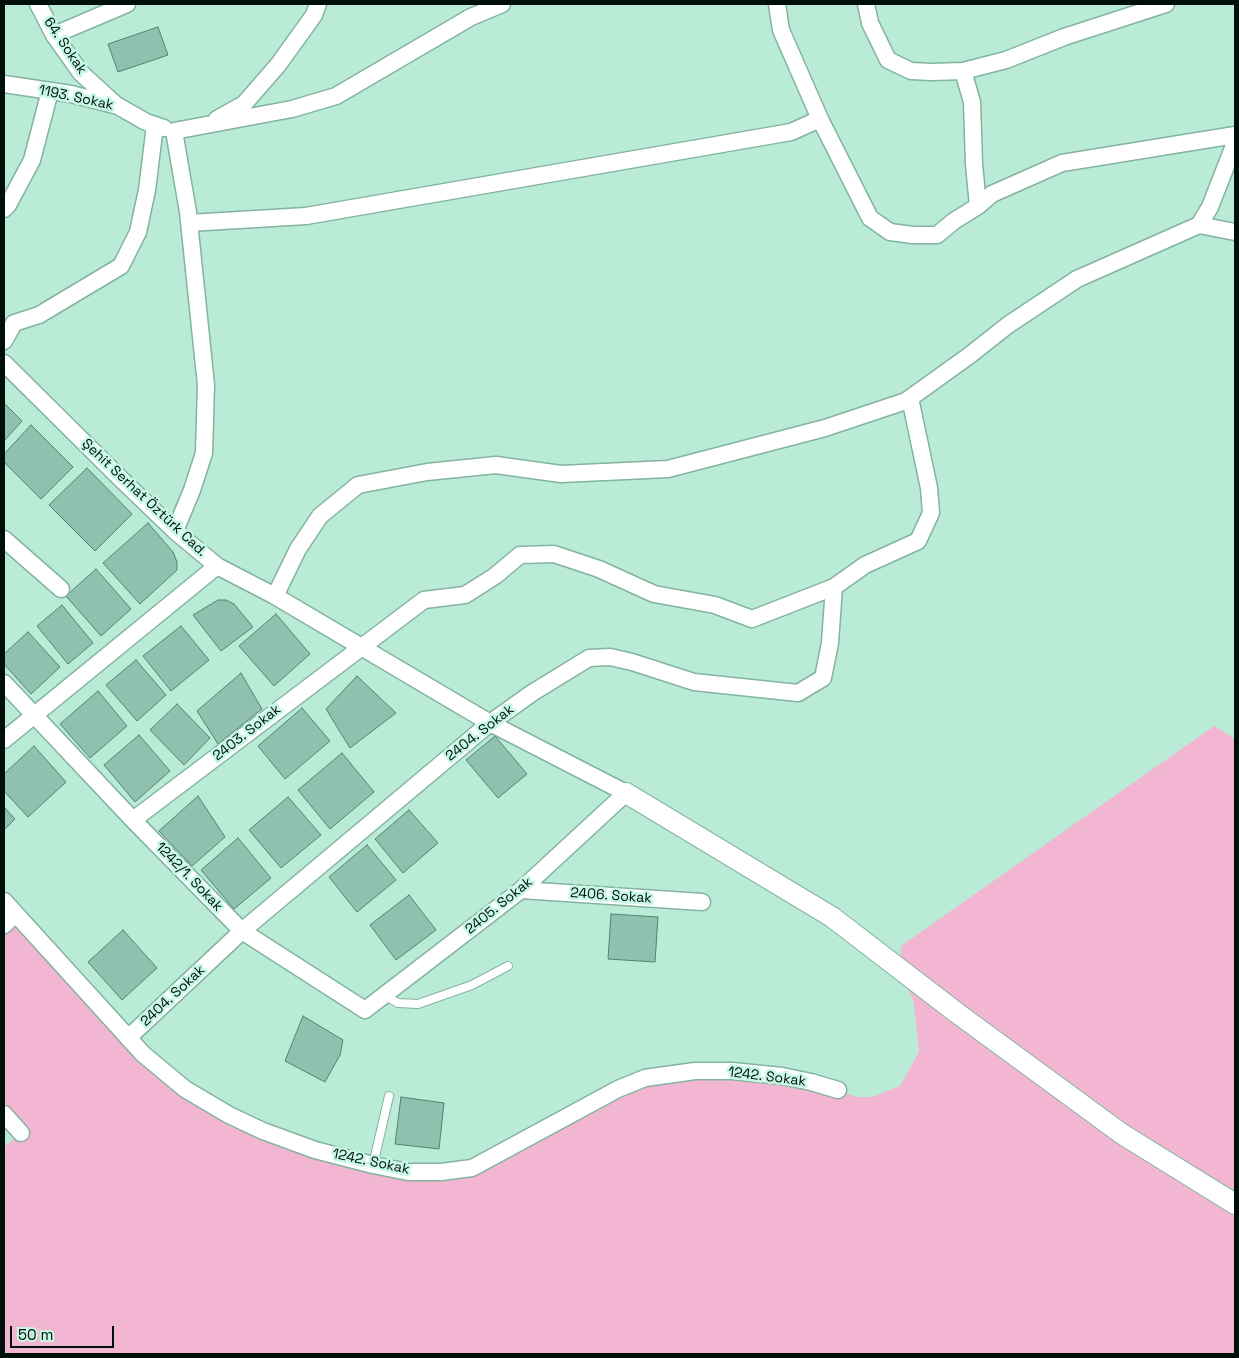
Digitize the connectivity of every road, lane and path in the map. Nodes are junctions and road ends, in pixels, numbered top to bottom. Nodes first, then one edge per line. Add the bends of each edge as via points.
1 (38, 4) edge
2 (127, 4) edge
3 (318, 4) edge
4 (502, 4) edge
5 (777, 4) edge
6 (866, 4) edge
7 (1166, 4) edge
8 (54, 35) junction
9 (963, 71) junction
10 (4, 84) edge
11 (50, 91) junction
12 (118, 106) junction
13 (820, 119) junction
14 (155, 125) junction
15 (202, 127) junction
16 (174, 131) junction
17 (1235, 135) edge
18 (1235, 143) edge
19 (978, 206) junction
20 (4, 209) edge
21 (189, 223) junction
22 (1199, 225) junction
23 (1235, 232) edge
24 (4, 341) edge
25 (4, 363) edge
26 (910, 398) junction
27 (175, 531) junction
28 (4, 539) edge
29 (218, 566) junction
30 (834, 587) junction
31 (61, 589) dead end
32 (275, 596) junction
33 (361, 646) junction
34 (4, 683) edge
35 (36, 715) junction
36 (490, 723) junction
37 (4, 740) edge
38 (626, 793) junction
39 (133, 820) junction
40 (521, 890) junction
41 (4, 901) edge
42 (702, 902) dead end
43 (9, 919) edge
44 (242, 931) junction
45 (508, 966) dead end
46 (383, 989) dead end
47 (365, 1010) joint
48 (128, 1038) junction
49 (838, 1090) dead end
50 (389, 1096) dead end
51 (4, 1114) edge
52 (21, 1133) dead end
53 (373, 1165) junction
54 (1235, 1204) edge

1 - 8 street, 64. Sokak
2 - 8 street
3 - 15 street via 278,64 244,104
4 - 15 street via 472,17 336,96 292,109
5 - 13 street via 781,30
6 - 9 street via 870,23 888,60 911,71
7 - 9 street via 1064,37 1006,60
8 - 12 street, 64. Sokak via 81,72
9 - 19 street via 972,102
10 - 11 street, 1193. Sokak
11 - 12 street, 1193. Sokak
11 - 20 street via 32,160
12 - 14 street, 1193. Sokak
13 - 19 street via 870,218 890,232 937,235
13 - 21 street via 791,132 306,216
14 - 16 street, 1193. Sokak
14 - 24 street via 138,232 121,266 40,315 14,323
15 - 16 street
16 - 21 street
17 - 19 street via 1062,163 992,194
18 - 22 street
21 - 27 street via 206,385 204,453
22 - 23 street
22 - 26 street via 1077,278 1008,324
25 - 27 street, Şehit Serhat Öztürk Cad.
26 - 30 street, 2403. Sokak via 929,488 931,513 918,542 865,565
26 - 32 street via 825,428 668,469 561,474 496,465 427,472 358,485 320,516 298,549
27 - 29 street, Şehit Serhat Öztürk Cad.
28 - 31 street
29 - 32 street
29 - 35 street, Şehit Serhat Öztürk Cad.
30 - 33 street, 2403. Sokak via 752,619 715,605 654,594 599,569 554,554 520,555 495,576 465,594 424,600
30 - 36 street, 2404. Sokak via 830,643 823,678 798,693 694,682 632,662 610,657 589,658
32 - 33 street
33 - 36 street
33 - 39 street, 2403. Sokak
34 - 35 street, 1242/1. Sokak
35 - 37 street, Şehit Serhat Öztürk Cad.
35 - 39 street, 1242/1. Sokak
36 - 38 street
36 - 44 street, 2404. Sokak
38 - 40 street, 2405. Sokak
38 - 54 street via 832,917 957,1014 1122,1134
39 - 44 street, 1242/1. Sokak
40 - 42 street, 2406. Sokak
40 - 47 street, 2405. Sokak
41 - 43 street, 1242. Sokak
43 - 48 street, 1242. Sokak
44 - 47 street, 1242/1. Sokak
44 - 48 street, 2404. Sokak
45 - 46 lane via 472,985 418,1004 398,1003
48 - 53 street, 1242. Sokak via 185,1089 229,1115 315,1150
49 - 53 street, 1242. Sokak via 782,1076 732,1071 695,1071 645,1078 618,1089 472,1168 408,1172
50 - 53 lane
51 - 52 street

